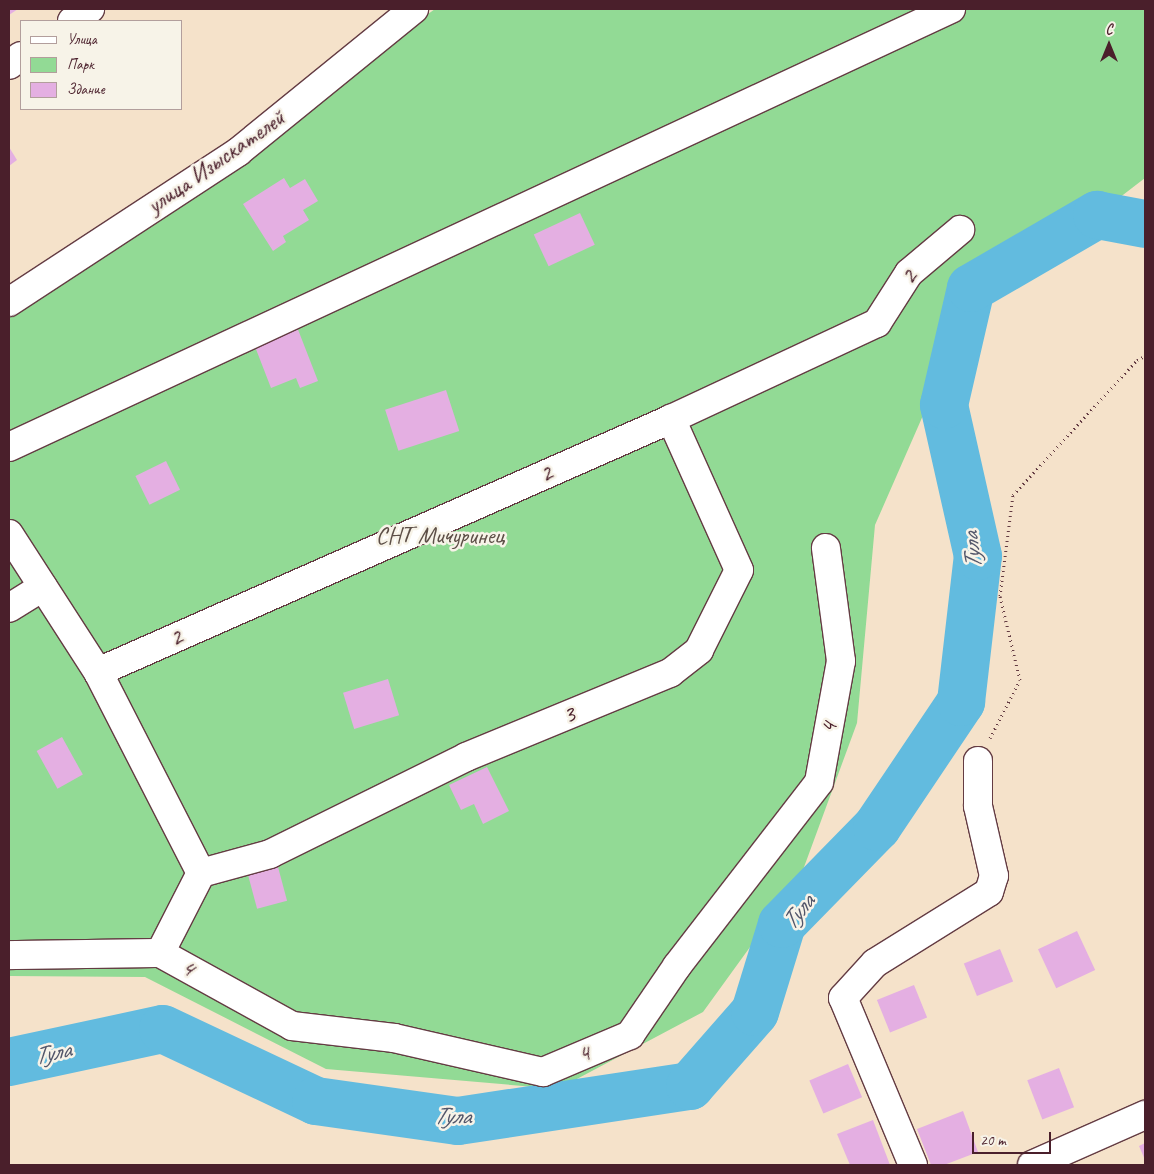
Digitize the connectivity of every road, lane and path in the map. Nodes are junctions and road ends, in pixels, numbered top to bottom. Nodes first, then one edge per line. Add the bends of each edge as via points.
1 (90, 9) edge
2 (414, 9) edge
3 (951, 9) edge
4 (74, 20) edge
5 (20, 57) edge
6 (9, 65) edge
7 (960, 230) dead end
8 (9, 302) edge
9 (1145, 356) edge
10 (671, 419) junction
11 (9, 447) edge
12 (9, 534) edge
13 (826, 548) dead end
14 (43, 587) junction
15 (9, 608) edge
16 (98, 672) junction
17 (978, 761) joint
18 (201, 872) junction
19 (160, 953) junction
20 (9, 955) edge
21 (1145, 1115) edge
22 (913, 1165) edge
23 (1032, 1165) edge

1 - 4 street
2 - 8 street, улица Изыскателей via 238,152
3 - 11 street
5 - 6 street
7 - 10 street, 2 via 909,273 877,323
9 - 17 path via 1137,360 1013,495 1000,596 1020,680
10 - 16 street, 2
10 - 18 street, 3 via 739,570 699,650 670,673 466,757 270,854
12 - 14 street
13 - 19 street, 4 via 841,661 819,782 677,966 630,1035 543,1072 394,1038 292,1026
14 - 15 street
14 - 16 street
16 - 18 street
17 - 22 street via 978,806 994,876 989,892 875,963 843,998
18 - 19 street
19 - 20 street, 4
21 - 23 street

